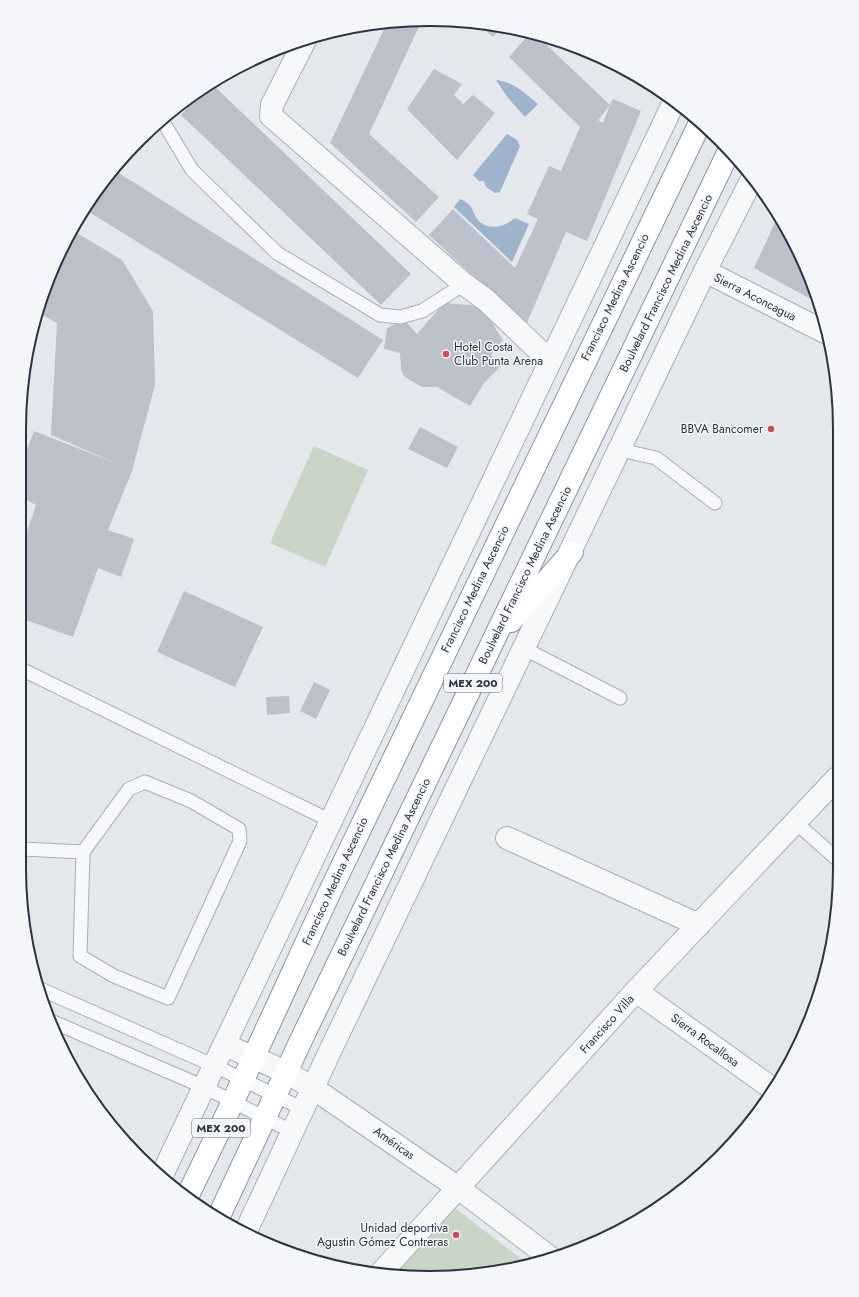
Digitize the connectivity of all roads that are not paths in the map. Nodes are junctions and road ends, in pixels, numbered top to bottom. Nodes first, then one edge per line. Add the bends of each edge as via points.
1 (302, 47) edge
2 (672, 107) edge
3 (165, 125) edge
4 (698, 128) edge
5 (727, 156) edge
6 (750, 184) edge
7 (705, 271) junction
8 (464, 284) junction
9 (820, 329) edge
10 (550, 361) junction
11 (620, 450) junction
12 (715, 503) dead end
13 (572, 552) junction
14 (492, 643) junction
15 (524, 649) junction
16 (26, 672) edge
17 (620, 698) dead end
18 (833, 783) edge
19 (331, 821) junction
20 (795, 822) junction
21 (507, 838) dead end
22 (26, 850) edge
23 (83, 852) junction
24 (833, 855) edge
25 (699, 925) junction
26 (45, 991) edge
27 (636, 991) junction
28 (58, 1023) edge
29 (225, 1045) junction
30 (253, 1056) junction
31 (215, 1066) junction
32 (286, 1072) junction
33 (243, 1080) junction
34 (769, 1086) edge
35 (204, 1087) junction
36 (313, 1088) junction
37 (276, 1095) junction
38 (233, 1100) junction
39 (303, 1109) junction
40 (266, 1117) junction
41 (293, 1132) junction
42 (164, 1172) edge
43 (457, 1187) junction
44 (189, 1192) edge
45 (221, 1213) edge
46 (248, 1227) edge
47 (545, 1254) edge
48 (385, 1269) edge

1 - 8 street via 272,105 271,116
2 - 10 street
3 - 8 lane via 192,170 277,253 380,315 400,317 422,311
4 - 30 highway, Francisco Medina Ascencio / MEX 200
5 - 14 highway, Boulvelard Francisco Medina Ascencio / MEX 200
6 - 7 street
7 - 9 street, Sierra Aconcagua
7 - 11 street
8 - 10 street via 486,300
10 - 19 street
11 - 12 lane via 656,458
11 - 13 street
13 - 14 highway
13 - 15 street
14 - 32 highway, Boulvelard Francisco Medina Ascencio / MEX 200
15 - 17 lane
15 - 36 street
16 - 19 lane
18 - 20 street, Francisco Villa
19 - 29 street
20 - 24 lane
20 - 25 street, Francisco Villa
21 - 25 street
22 - 23 lane
23 - 23 lane via 80,956 114,976 168,998 240,841 239,829 191,801 144,782 129,789
25 - 27 street, Francisco Villa
26 - 31 lane
27 - 34 street, Sierra Rocallosa
27 - 43 street, Francisco Villa
28 - 35 lane
29 - 30 street, Américas
29 - 31 street
30 - 32 street, Américas
30 - 33 highway, MEX 200
31 - 33 lane
31 - 35 street
32 - 36 street, Américas
32 - 37 highway, Boulvelard Francisco Medina Ascencio / MEX 200
33 - 37 lane
33 - 38 highway, MEX 200
35 - 38 lane
35 - 42 street
36 - 39 street
36 - 43 street, Américas
37 - 39 lane
37 - 40 highway, Boulvelard Francisco Medina Ascencio / MEX 200
38 - 40 lane
38 - 44 highway, MEX 200
39 - 41 street
40 - 41 lane
40 - 45 highway, Boulvelard Francisco Medina Ascencio / MEX 200
41 - 46 street
43 - 47 street, Américas
43 - 48 street, Francisco Villa

